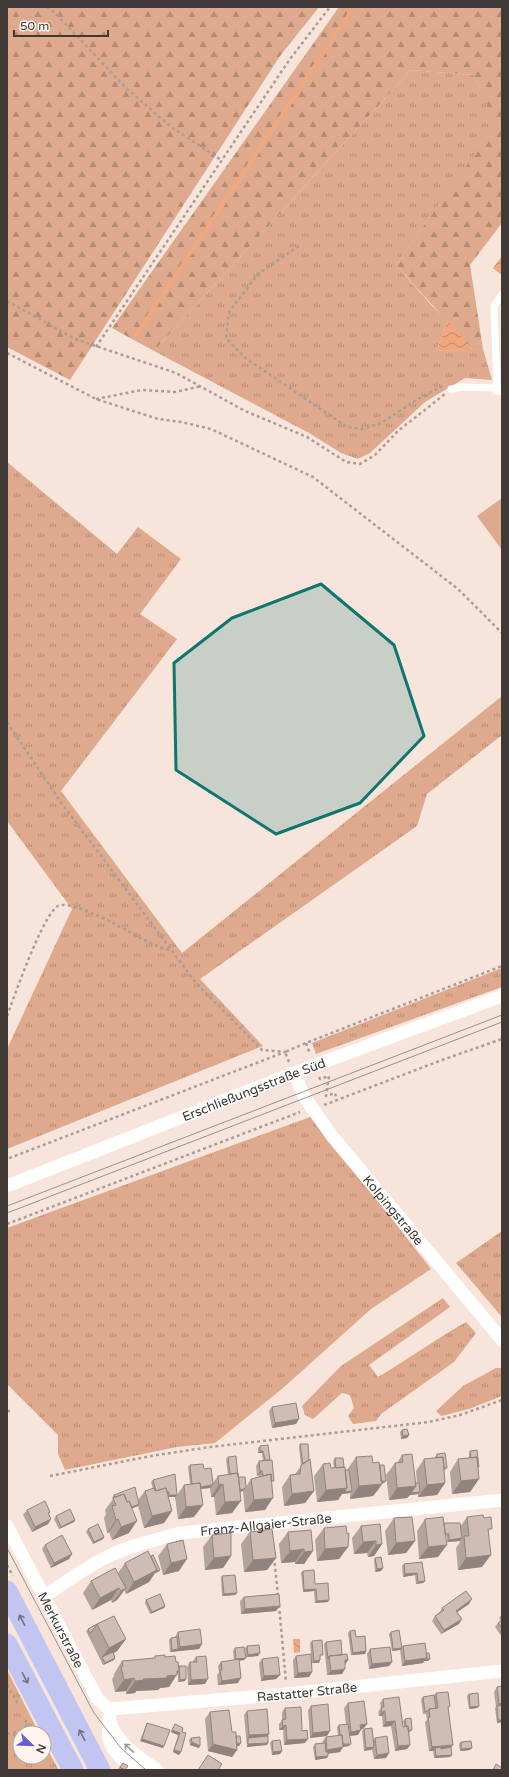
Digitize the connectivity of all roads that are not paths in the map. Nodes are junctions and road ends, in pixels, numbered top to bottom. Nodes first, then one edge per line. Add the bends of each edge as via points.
1 (502, 294) edge
2 (499, 388) edge
3 (451, 389) road end
4 (502, 996) edge
5 (294, 1073) junction
6 (7, 1186) edge
7 (502, 1340) edge
8 (502, 1500) edge
9 (7, 1526) edge
10 (7, 1591) edge
11 (44, 1597) junction
12 (7, 1644) edge
13 (502, 1671) edge
14 (109, 1720) junction
15 (73, 1770) edge
16 (100, 1770) edge
17 (135, 1770) edge
18 (157, 1770) edge

1 - 2 lane via 494,306
2 - 3 lane
4 - 5 street, Erschließungsstraße Süd
5 - 6 street, Erschließungsstraße Süd
5 - 7 street, Kolpingstraße via 313,1110 342,1148
8 - 11 street, Franz-Allgaier-Straße via 180,1533 107,1556
9 - 11 street, Merkurstraße
16 -> 10 main road
11 - 14 street, Merkurstraße
12 -> 15 main road
13 - 14 street, Rastatter Straße via 287,1694
14 - 17 street via 109,1741 113,1750
18 -> 14 street via 125,1745

